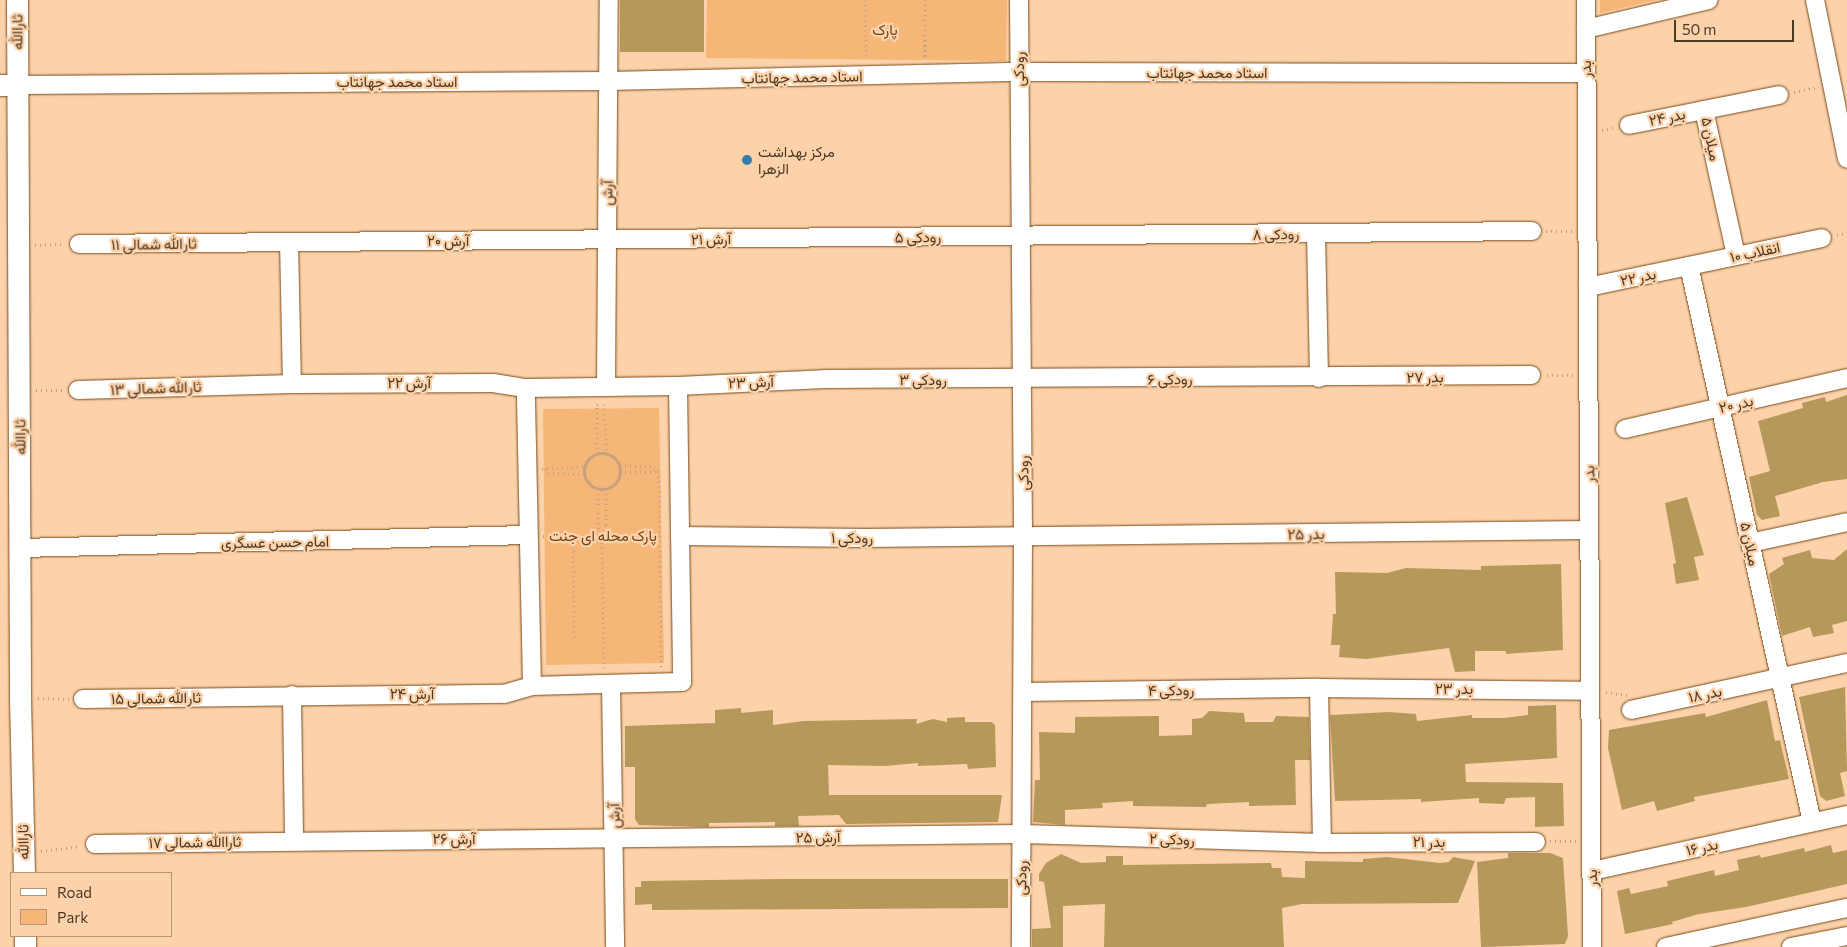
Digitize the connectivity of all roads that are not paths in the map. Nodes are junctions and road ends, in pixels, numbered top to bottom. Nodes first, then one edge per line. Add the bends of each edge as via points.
1 (17, 0) edge
2 (608, 0) edge
3 (1019, 0) edge
4 (1586, 0) edge
5 (1709, 0) edge
6 (1815, 0) edge
7 (1586, 29) junction
8 (1019, 72) junction
9 (1586, 73) junction
10 (609, 81) junction
11 (9, 85) edge
12 (1779, 95) road end
13 (1704, 110) junction
14 (1629, 125) road end
15 (1847, 158) edge
16 (1532, 231) road end
17 (1316, 233) junction
18 (1021, 236) junction
19 (816, 238) joint
20 (1822, 238) dead end
21 (606, 240) junction
22 (289, 242) junction
23 (79, 244) road end
24 (1736, 256) junction
25 (1688, 266) junction
26 (1588, 287) junction
27 (1531, 375) road end
28 (1319, 378) junction
29 (1847, 378) edge
30 (824, 379) joint
31 (1022, 381) junction
32 (292, 384) junction
33 (678, 386) junction
34 (606, 387) junction
35 (526, 388) junction
36 (78, 390) road end
37 (1720, 408) junction
38 (1625, 429) dead end
39 (1847, 522) edge
40 (1590, 530) junction
41 (528, 536) junction
42 (680, 536) junction
43 (1023, 537) junction
44 (1750, 543) junction
45 (21, 548) junction
46 (1847, 664) edge
47 (608, 677) junction
48 (1780, 678) junction
49 (532, 686) junction
50 (1319, 688) junction
51 (1590, 690) junction
52 (1023, 692) junction
53 (292, 695) junction
54 (84, 699) road end
55 (1631, 710) road end
56 (1847, 814) edge
57 (1812, 822) junction
58 (1022, 834) junction
59 (294, 839) junction
60 (614, 839) junction
61 (1536, 842) road end
62 (1322, 843) junction
63 (95, 844) road end
64 (23, 863) edge
65 (1592, 871) junction
66 (1847, 908) edge
67 (1847, 936) edge
68 (615, 947) edge
69 (1021, 947) edge
70 (1592, 947) edge
71 (1666, 947) edge
72 (1792, 947) edge

1 - 11 main road, ثاراالله
2 - 10 street, آرش
3 - 8 street, رودکی
4 - 7 street, بدر
5 - 7 street
6 - 15 street
7 - 9 street, بدر
8 - 9 street, استاد محمد جهانتاب
8 - 10 street, استاد محمد جهانتاب
8 - 18 street, رودکی
9 - 26 street, بدر
10 - 11 street, استاد محمد جهانتاب
10 - 21 street, آرش
11 - 45 main road, ثاراالله via 19,245
12 - 13 street, بدر ۲۴
13 - 14 street, بدر ۲۴
13 - 24 street, میلان ۵
16 - 17 street, رودکی ۸
17 - 18 street, رودکی ۸
17 - 28 street
18 - 19 street, رودکی ۵
18 - 31 street, رودکی
19 - 21 street, آرش ۲۱
20 - 24 street, انقلاب ۱۰
21 - 22 street, آرش ۲۰
21 - 34 street, آرش
22 - 23 street, ثارالله شمالی ۱۱
22 - 32 street
24 - 25 street, انقلاب ۱۰
25 - 26 street, بدر ۲۲
25 - 37 street, میلان ۵
26 - 40 street, بدر
27 - 28 street, بدر ۲۷
28 - 31 street, رودکی ۶
29 - 37 street, بدر ۲۰
30 - 31 street, رودکی ۳
30 - 33 street, آرش ۲۳
31 - 43 street, رودکی
32 - 35 street, آرش ۲۲ via 493,383
32 - 36 street, ثارالله شمالی ۱۳
33 - 34 street, آرش ۲۳
33 - 42 street
34 - 35 street, آرش ۲۲
35 - 41 street
37 - 38 street, بدر ۲۰
37 - 44 street, میلان ۵
39 - 44 street
40 - 43 street, بدر ۲۵
40 - 51 street, بدر
41 - 45 street, امام حسن عسگری
41 - 49 street
42 - 43 street, رودکی ۱
42 - 47 street, آرش ۲۴ via 682,682
43 - 52 street, رودکی
44 - 48 street, میلان ۵
45 - 64 main road, ثاراالله
46 - 48 street, بدر ۱‍۸
47 - 49 street, آرش ۲۴
47 - 60 street, آرش
48 - 55 street, بدر ۱‍۸
48 - 57 street, میلان ۵
49 - 53 street, آرش ۲۴ via 504,694
50 - 51 street, بدر ۲۳
50 - 52 street, رودکی ۴
50 - 62 street
51 - 65 street, بدر
52 - 58 street, رودکی
53 - 54 street, ثارالله شمالی ۱۵
53 - 59 street
56 - 57 street, بدر ۱۶
57 - 65 street, بدر ۱۶
58 - 60 street, آرش ۲۵
58 - 62 street, رودکی ۲
58 - 69 street, رودکی
59 - 60 street, آرش ۲۶
59 - 63 street, ثاراالله شمالی ۱۷
60 - 68 street, آرش
61 - 62 street, بدر ۲۱
65 - 70 street, بدر
66 - 71 street
67 - 72 street

